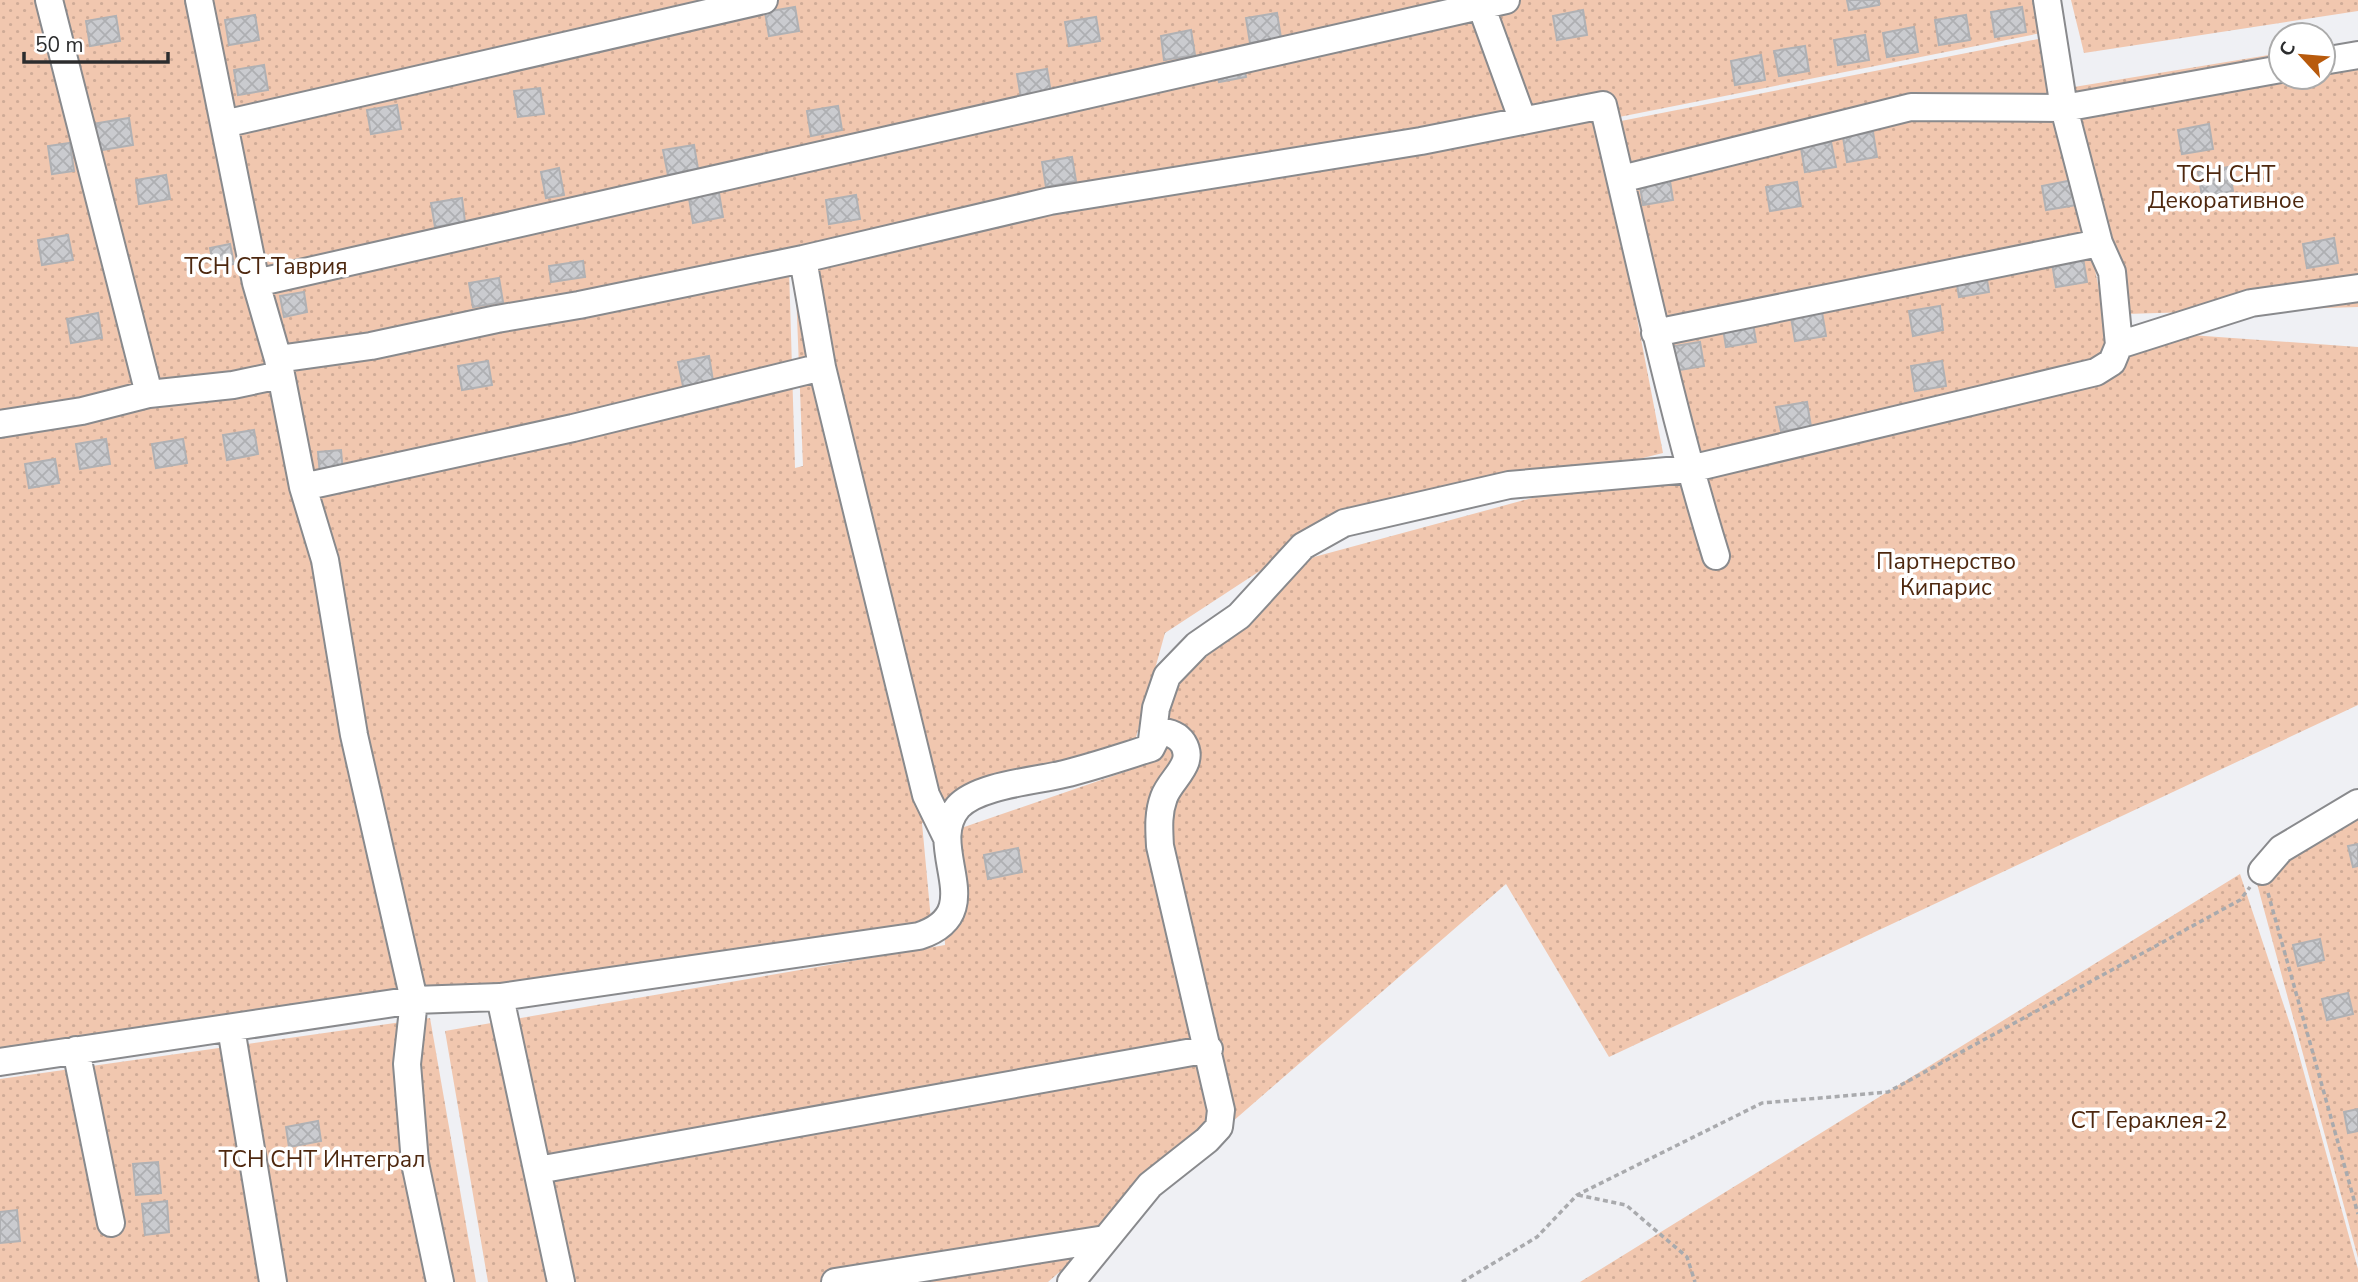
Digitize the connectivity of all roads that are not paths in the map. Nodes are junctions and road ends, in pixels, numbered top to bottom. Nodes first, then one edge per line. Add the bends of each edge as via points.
1 (49, 0) edge
2 (199, 0) edge
3 (764, 0) edge
4 (2047, 0) edge
5 (1488, 2) edge
6 (2358, 55) edge
7 (2337, 59) edge
8 (2267, 72) edge
9 (2064, 108) junction
10 (1523, 121) junction
11 (224, 124) junction
12 (1620, 179) junction
13 (2099, 243) junction
14 (803, 259) junction
15 (256, 283) junction
16 (2358, 288) edge
17 (1655, 333) junction
18 (2119, 345) junction
19 (279, 367) junction
20 (822, 367) junction
21 (149, 394) junction
22 (0, 424) edge
23 (1689, 469) junction
24 (303, 487) junction
25 (1716, 556) dead end
26 (1151, 748) junction
27 (2358, 803) edge
28 (947, 838) junction
29 (2262, 871) road end
30 (500, 997) junction
31 (414, 1000) junction
32 (231, 1028) junction
33 (1209, 1049) junction
34 (76, 1050) junction
35 (0, 1062) edge
36 (538, 1170) junction
37 (111, 1223) dead end
38 (1105, 1239) junction
39 (274, 1282) edge
40 (440, 1282) edge
41 (561, 1282) edge
42 (835, 1282) edge
43 (1071, 1282) edge

1 - 21 street
2 - 11 street
3 - 11 street
4 - 9 street
5 - 10 street
5 - 15 street
6 - 7 street
8 - 9 street
9 - 12 street via 1911,107
9 - 13 street
10 - 12 street via 1603,105
10 - 14 street via 1050,201
11 - 15 street
12 - 17 street
13 - 17 street
13 - 18 street via 2112,272
14 - 19 street via 497,318
14 - 20 street
15 - 19 street
16 - 18 street via 2251,303
17 - 23 street
18 - 23 street via 2112,362 2096,372
19 - 21 street via 233,385
19 - 24 street
20 - 24 street
20 - 28 street via 926,795
21 - 22 street
23 - 25 street
23 - 26 street via 1509,485 1344,523 1303,546 1239,616 1197,645 1167,676 1156,708
24 - 31 street via 325,560 354,735
26 - 28 street via 970,797 950,822
26 - 33 street via 1158,732 1166,732 1179,738 1186,751 1184,766 1165,794 1158,819 1160,846
27 - 29 street via 2281,849
28 - 30 street via 954,903 950,915 931,932
30 - 31 street
30 - 36 street
31 - 32 street
31 - 40 street via 407,1064 415,1163
32 - 34 street
32 - 39 street
33 - 36 street
33 - 38 street via 1221,1110 1219,1127 1150,1185
34 - 35 street
34 - 37 street
36 - 41 street
38 - 42 street
38 - 43 street

